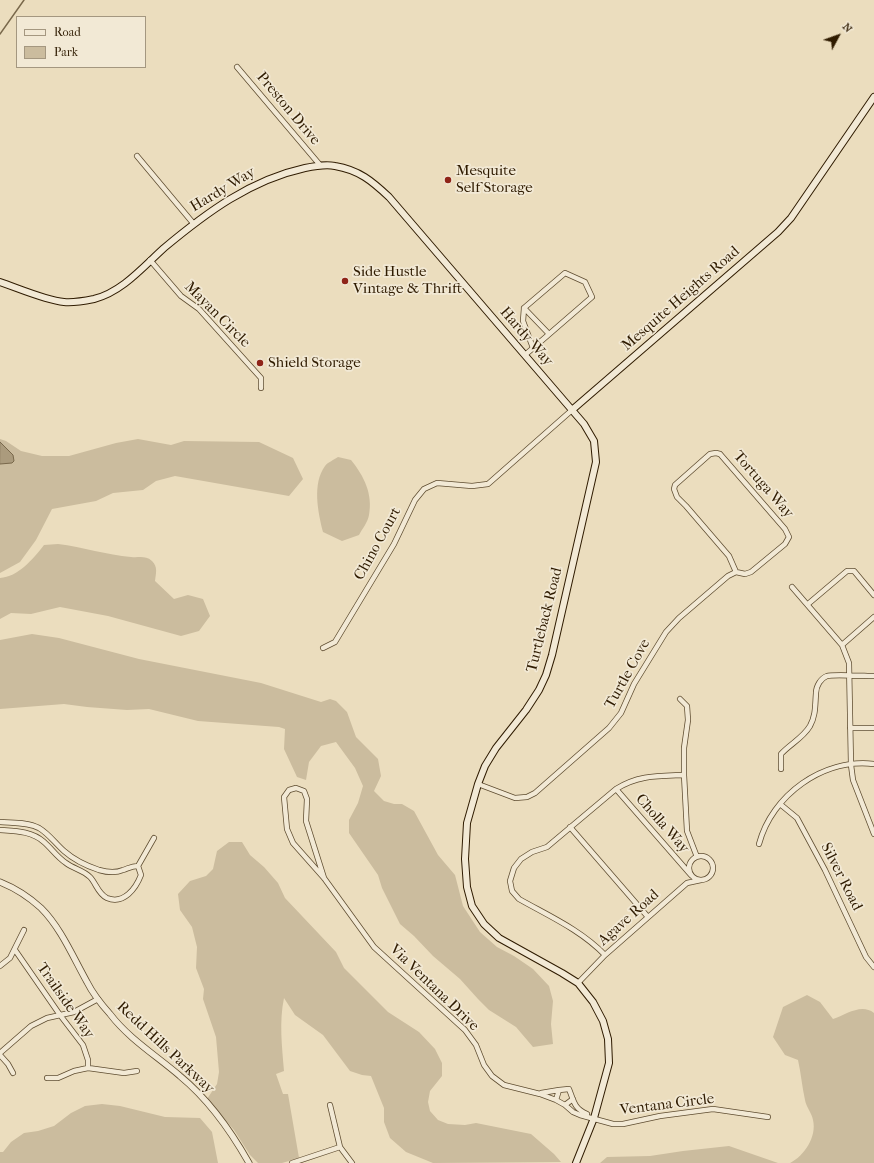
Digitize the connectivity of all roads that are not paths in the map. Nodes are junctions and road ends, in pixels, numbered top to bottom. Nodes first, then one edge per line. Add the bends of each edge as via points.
1 (237, 67) dead end
2 (874, 97) edge
3 (137, 156) dead end
4 (320, 165) junction
5 (193, 223) junction
6 (150, 260) junction
7 (0, 282) edge
8 (524, 308) junction
9 (549, 334) junction
10 (533, 348) junction
11 (525, 355) junction
12 (261, 388) dead end
13 (572, 410) junction
14 (472, 486) joint
15 (789, 537) joint
16 (736, 572) junction
17 (792, 587) dead end
18 (874, 595) edge
19 (808, 604) junction
20 (874, 617) edge
21 (842, 644) junction
22 (323, 648) dead end
23 (849, 676) junction
24 (874, 676) edge
25 (680, 699) dead end
26 (850, 728) junction
27 (874, 728) edge
28 (851, 764) junction
29 (874, 764) edge
30 (781, 769) dead end
31 (684, 775) junction
32 (478, 784) junction
33 (616, 789) junction
34 (780, 804) junction
35 (0, 822) edge
36 (570, 827) junction
37 (0, 830) edge
38 (874, 834) edge
39 (154, 838) dead end
40 (760, 844) dead end
41 (697, 857) junction
42 (138, 866) junction
43 (691, 875) junction
44 (324, 878) junction
45 (702, 880) junction
46 (0, 882) edge
47 (648, 917) junction
48 (24, 930) dead end
49 (15, 950) junction
50 (605, 955) junction
51 (0, 966) edge
52 (874, 967) edge
53 (578, 983) junction
54 (98, 999) junction
55 (60, 1015) junction
56 (0, 1054) edge
57 (88, 1068) junction
58 (137, 1071) dead end
59 (13, 1073) dead end
60 (47, 1078) dead end
61 (558, 1090) junction
62 (540, 1094) junction
63 (573, 1099) junction
64 (556, 1100) junction
65 (330, 1105) dead end
66 (565, 1106) junction
67 (594, 1118) junction
68 (768, 1118) dead end
69 (340, 1147) junction
70 (249, 1163) edge
71 (292, 1163) edge
72 (352, 1163) edge
73 (576, 1163) edge

1 - 4 street, Preston Drive
2 - 13 main road, Mesquite Heights Road via 791,218 778,232
3 - 5 street
4 - 5 main road, Hardy Way via 265,180
4 - 11 main road, Hardy Way via 356,172 372,181
5 - 6 main road, Hardy Way
6 - 7 main road, Hardy Way via 118,289 81,302 63,302
6 - 12 street, Mayan Circle via 181,296 199,309 261,378
8 - 9 street
8 - 9 street via 565,273 585,282 592,297
8 - 10 street via 523,321
9 - 10 street
10 - 11 street
11 - 13 main road, Hardy Way
13 - 14 street, Mesquite Heights Road via 488,484
13 - 32 main road, Turtleback Road via 594,441 596,462 552,655 539,690 489,759
14 - 22 street, Chino Court via 437,483 424,489 415,500 394,544 335,642
15 - 16 street, Turtle Cove via 785,544 752,572
15 - 16 street, Tortuga Way via 785,529 720,454 710,454 675,485 674,489 677,497 728,556
16 - 32 street, Turtle Cove via 679,618 666,632 610,728 535,793 515,798
17 - 19 street
18 - 19 street via 854,571 847,571
19 - 21 street
20 - 21 street
21 - 23 street via 849,662
23 - 24 street
23 - 26 street
23 - 30 street via 828,675 820,682 816,690 814,719 804,734 781,754
25 - 31 street via 687,706 688,720
26 - 27 street
26 - 28 street
28 - 29 street
28 - 34 street via 816,775 798,786
28 - 38 street via 853,780
31 - 33 street via 643,777
31 - 41 street via 687,830
32 - 53 main road, Turtleback Road via 467,823 465,859 472,906 484,924 499,938
33 - 36 street
33 - 43 street, Cholla Way
34 - 40 street via 763,831
34 - 52 street, Silver Road via 797,818 866,957
35 - 42 street via 38,827 64,851 99,870 111,872
36 - 47 street
36 - 50 street via 547,847 521,859 514,868 510,880 512,890 519,899 579,932
37 - 42 street via 33,835 44,842 56,856 91,878 106,898 115,900 130,894 142,875
39 - 42 street
41 - 43 street via 690,864
41 - 45 street via 708,859 712,868 709,877
43 - 45 street
44 - 44 street, Via Ventana Drive via 306,822 307,799 304,791 296,788 289,790 284,797 287,829 293,843
44 - 62 street, Via Ventana Drive via 374,947 465,1030 492,1076 504,1085
45 - 47 street, Agave Road via 687,882
46 - 54 street, Redd Hills Parkway via 28,897 40,907 50,919
47 - 50 street, Agave Road
48 - 49 street
49 - 51 street
49 - 55 street, Trailside Way
50 - 53 street, Agave Road
53 - 67 main road, Turtleback Road via 593,1002 603,1021 608,1039 609,1063
54 - 55 street via 74,1012
54 - 70 street, Redd Hills Parkway via 136,1041 182,1076 226,1126
55 - 56 street via 31,1026
55 - 57 street, Trailside Way via 83,1045
56 - 59 street
57 - 58 street via 124,1073
57 - 60 street via 58,1078
61 - 62 street, Via Ventana Drive
61 - 63 street via 569,1089
61 - 64 street
62 - 64 street, Via Ventana Drive
63 - 66 street
63 - 67 street via 579,1110
64 - 66 street
65 - 69 street
66 - 67 street via 576,1113
67 - 68 street, Ventana Circle via 622,1124 713,1109
67 - 73 main road, Turtleback Road
69 - 71 street
69 - 72 street

